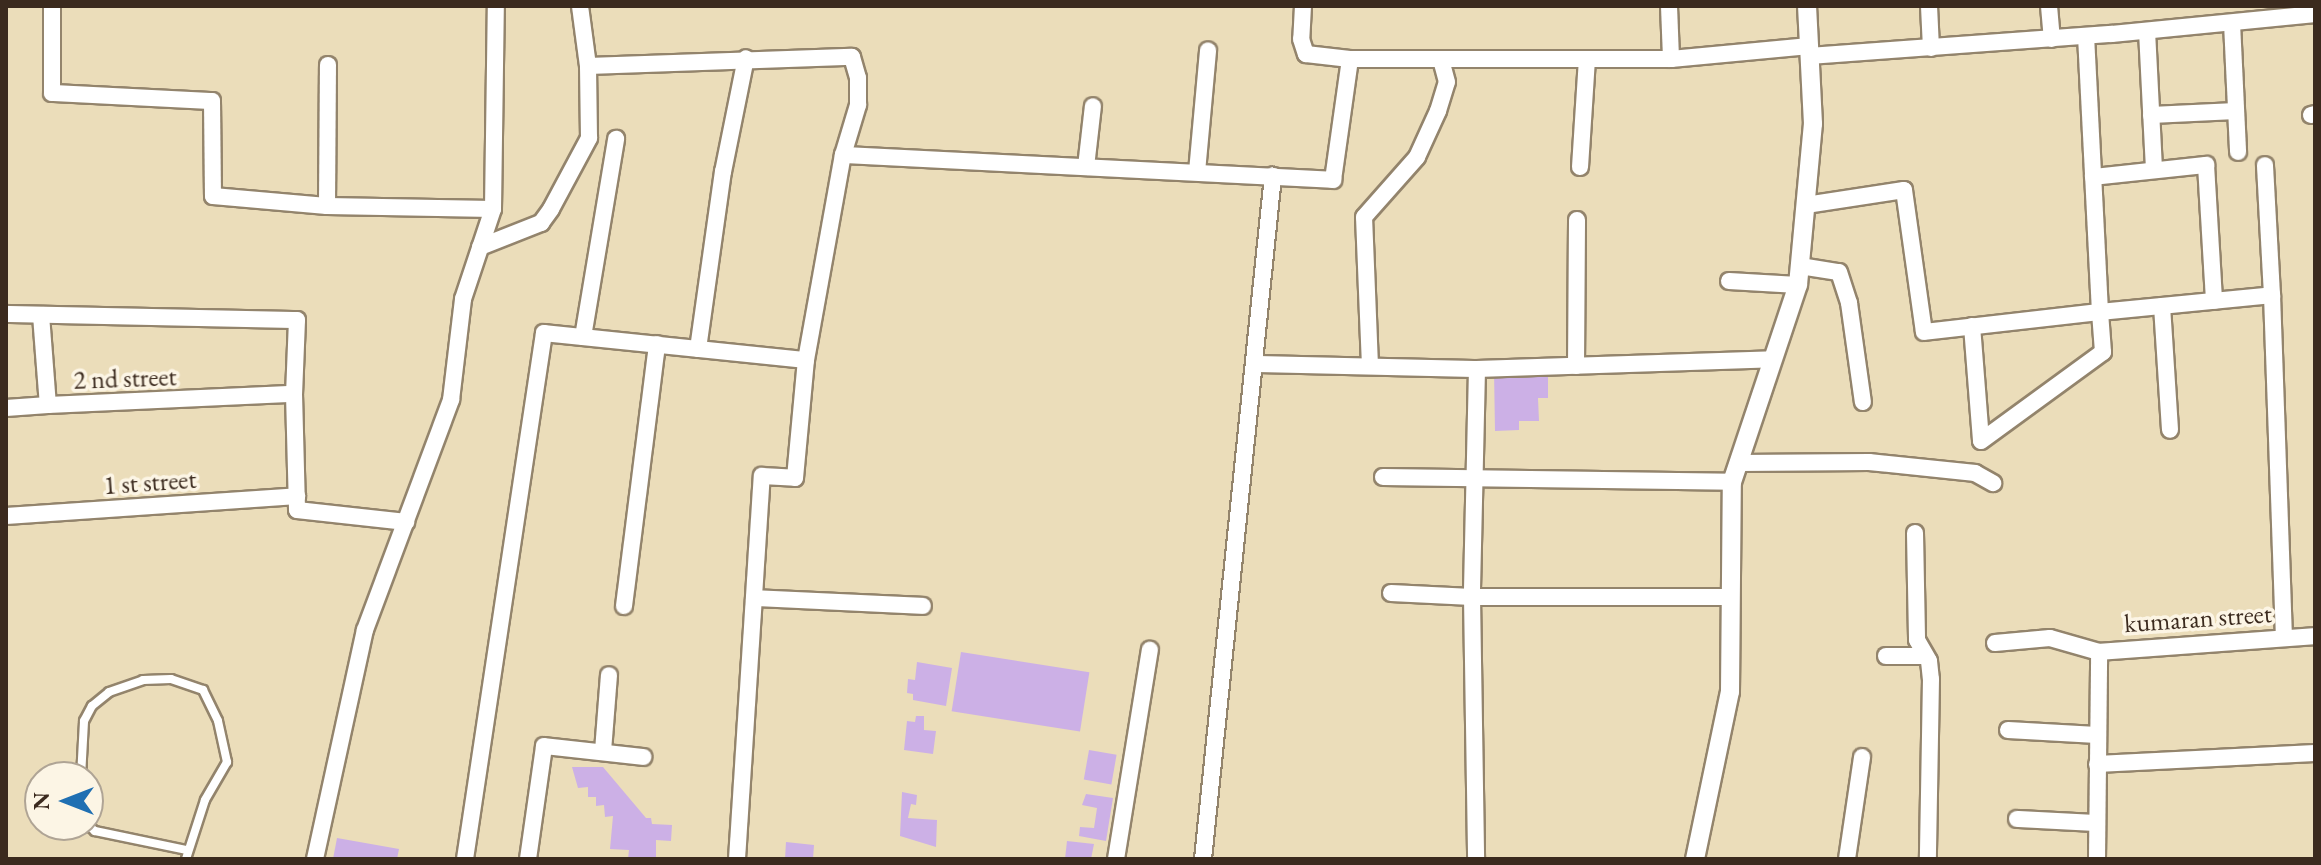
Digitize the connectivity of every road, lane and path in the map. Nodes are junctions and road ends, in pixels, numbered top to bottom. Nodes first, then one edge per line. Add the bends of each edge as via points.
1 (52, 6) edge
2 (496, 6) edge
3 (580, 6) edge
4 (1303, 6) edge
5 (1669, 6) edge
6 (1807, 6) edge
7 (1929, 6) edge
8 (2049, 6) edge
9 (2315, 14) edge
10 (2232, 23) junction
11 (2147, 31) junction
12 (2086, 36) junction
13 (2052, 39) junction
14 (1931, 48) junction
15 (1208, 50) dead end
16 (1809, 51) junction
17 (746, 58) junction
18 (1350, 59) junction
19 (1671, 59) junction
20 (1441, 60) junction
21 (1587, 60) junction
22 (328, 65) dead end
23 (588, 66) junction
24 (1093, 106) dead end
25 (2236, 111) junction
26 (2151, 115) junction
27 (616, 139) dead end
28 (2238, 152) dead end
29 (843, 155) junction
30 (2265, 165) dead end
31 (1086, 167) junction
32 (1580, 167) dead end
33 (2154, 170) junction
34 (1197, 172) junction
35 (1273, 176) junction
36 (2093, 177) junction
37 (1806, 205) junction
38 (327, 206) junction
39 (493, 209) junction
40 (1577, 220) dead end
41 (480, 247) junction
42 (1800, 266) junction
43 (1729, 281) dead end
44 (1798, 285) junction
45 (2272, 295) junction
46 (2214, 301) junction
47 (2162, 306) junction
48 (2100, 312) junction
49 (6, 314) edge
50 (41, 315) junction
51 (1972, 326) junction
52 (583, 337) junction
53 (657, 344) junction
54 (698, 349) junction
55 (1773, 359) junction
56 (806, 360) junction
57 (1255, 364) junction
58 (1370, 366) junction
59 (1576, 366) junction
60 (1477, 369) junction
61 (294, 394) junction
62 (1863, 402) dead end
63 (48, 405) junction
64 (6, 408) edge
65 (2170, 430) dead end
66 (1739, 463) junction
67 (1383, 477) dead end
68 (1475, 479) junction
69 (1732, 482) junction
70 (1993, 483) dead end
71 (297, 496) junction
72 (6, 516) edge
73 (406, 522) junction
74 (1915, 533) dead end
75 (1391, 593) dead end
76 (1472, 597) junction
77 (1731, 597) junction
78 (754, 598) junction
79 (624, 606) dead end
80 (923, 606) dead end
81 (2315, 636) edge
82 (2284, 637) junction
83 (1995, 643) dead end
84 (1150, 650) dead end
85 (2099, 652) junction
86 (1886, 656) dead end
87 (1925, 656) junction
88 (609, 675) dead end
89 (2008, 730) dead end
90 (2097, 735) junction
91 (603, 751) junction
92 (2315, 753) edge
93 (643, 757) dead end
94 (1862, 757) dead end
95 (82, 761) edge
96 (2097, 764) junction
97 (2017, 819) dead end
98 (2097, 823) junction
99 (104, 833) edge
100 (186, 855) edge
101 (315, 859) edge
102 (465, 859) edge
103 (528, 859) edge
104 (737, 859) edge
105 (1116, 859) edge
106 (1203, 859) edge
107 (1476, 859) edge
108 (1695, 859) edge
109 (1847, 859) edge
110 (1928, 859) edge
111 (2097, 859) edge

1 - 38 street via 52,93 212,101 213,196
2 - 39 street
3 - 23 street
4 - 18 street via 1301,39 1306,54
5 - 19 street
6 - 16 street
7 - 14 street
8 - 13 street
9 - 10 street
10 - 11 street
10 - 25 street
11 - 12 street
11 - 26 street
12 - 13 street
12 - 36 street
13 - 14 street
14 - 16 street
15 - 34 street
16 - 19 street
16 - 37 street via 1813,124
17 - 23 street
17 - 29 street via 852,57 858,105
17 - 54 street via 723,172
18 - 20 street
18 - 35 street via 1333,180
19 - 21 street
20 - 21 street
20 - 58 street via 1447,82 1417,157 1364,217
21 - 32 street
22 - 38 street
23 - 41 street via 589,138 551,209 541,223
24 - 31 street
25 - 26 street
25 - 28 street
26 - 33 street
27 - 52 street
29 - 31 street
29 - 56 street
30 - 45 street
31 - 34 street
33 - 36 street
33 - 46 street via 2206,165
34 - 35 street
35 - 57 street
36 - 48 street
37 - 42 street
37 - 51 street via 1904,190 1924,332
38 - 39 street
39 - 41 street
40 - 59 street
41 - 73 street via 463,299 451,400
42 - 44 street
42 - 62 street via 1839,272 1849,303
43 - 44 street
44 - 55 street
45 - 46 street
45 - 82 street
46 - 47 street
47 - 48 street
47 - 65 street
48 - 51 street
48 - 51 street via 2103,352 1981,441
49 - 50 street
50 - 61 street via 297,320
50 - 63 street, 2 nd street
52 - 53 street
52 - 102 street via 544,333
53 - 54 street
53 - 79 street
54 - 56 street
55 - 59 street
55 - 66 street
56 - 78 street via 795,478 762,476
57 - 58 street
57 - 106 street
58 - 60 street
59 - 60 street
60 - 68 street
61 - 63 street, 2 nd street
61 - 71 street
63 - 64 street
66 - 69 street
66 - 70 street via 1869,462 1975,473
67 - 68 street
68 - 69 street
68 - 76 street
69 - 77 street
71 - 72 street, 1 st street
71 - 73 street via 297,510
73 - 101 street via 365,630
74 - 87 street via 1917,640
75 - 76 street
76 - 77 street
76 - 107 street
77 - 108 street via 1730,692
78 - 80 street
78 - 104 street
81 - 82 street, kumaran street
82 - 85 street, kumaran street
83 - 85 street via 2050,638
84 - 105 street
85 - 90 street, kumaran street
86 - 87 street
87 - 110 street via 1931,679
88 - 91 street
89 - 90 street
90 - 96 street, kumaran street
91 - 93 street
91 - 103 street via 544,746
92 - 96 street
94 - 109 street
95 - 100 lane via 84,721 109,692 143,680 171,679 203,690 218,721 227,762 205,800
96 - 98 street, kumaran street
97 - 98 street
98 - 111 street, kumaran street
99 - 100 lane

